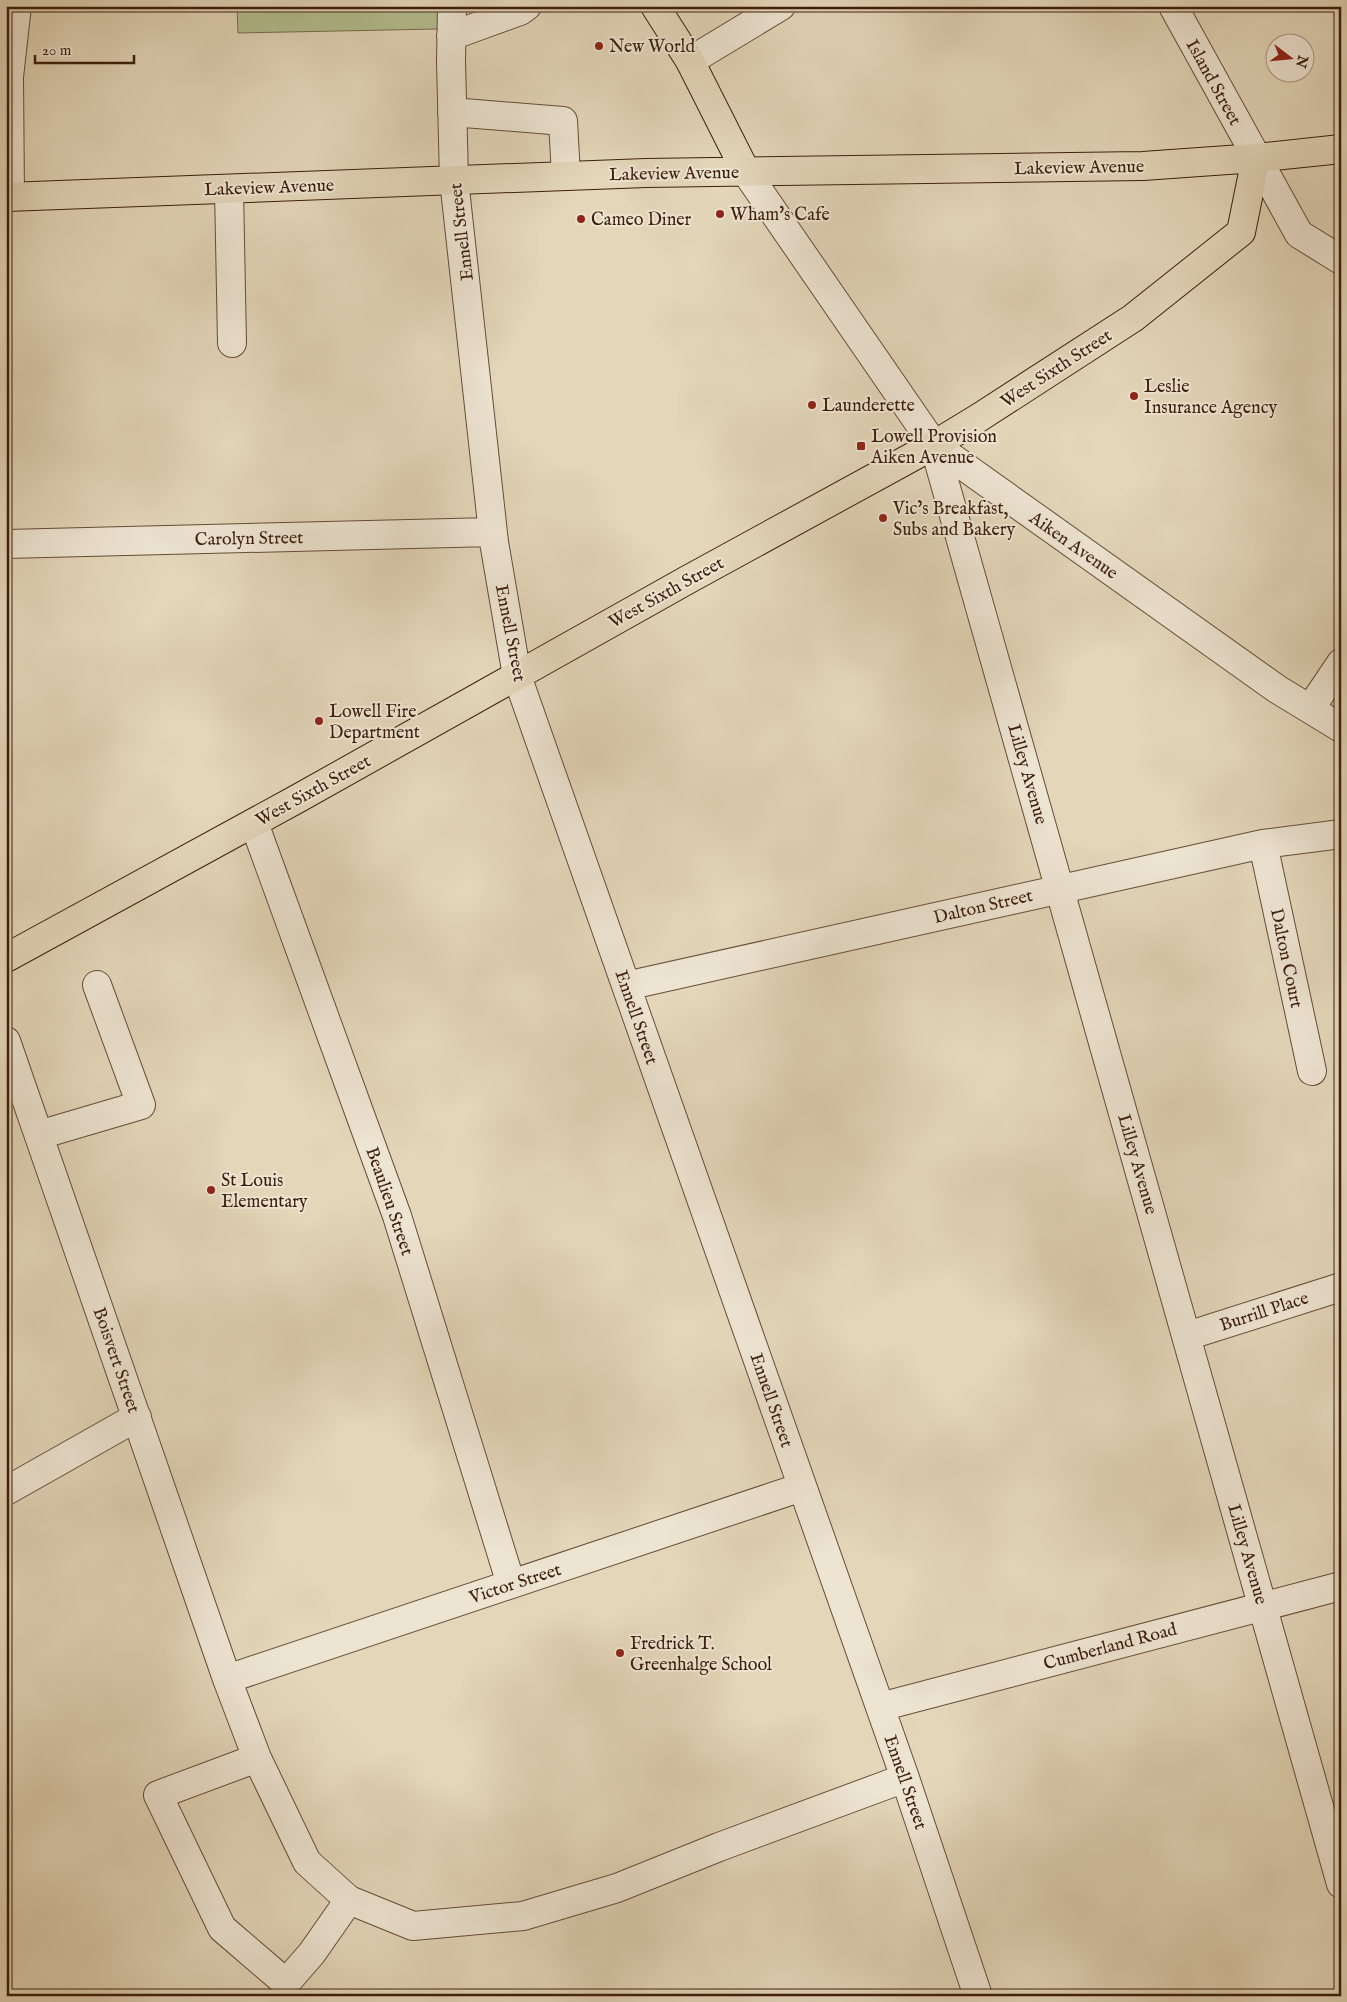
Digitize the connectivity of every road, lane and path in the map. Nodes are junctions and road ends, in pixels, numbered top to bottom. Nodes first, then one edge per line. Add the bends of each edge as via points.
1 (17, 6) edge
2 (452, 6) edge
3 (527, 6) edge
4 (655, 6) edge
5 (781, 6) edge
6 (1173, 6) edge
7 (451, 36) junction
8 (690, 61) junction
9 (452, 112) junction
10 (1341, 149) edge
11 (1256, 158) junction
12 (746, 172) junction
13 (566, 176) junction
14 (454, 180) junction
15 (229, 189) junction
16 (8, 197) edge
17 (1341, 260) edge
18 (232, 343) dead end
19 (934, 445) junction
20 (492, 532) junction
21 (6, 544) edge
22 (1341, 663) edge
23 (517, 676) junction
24 (1310, 710) junction
25 (1341, 728) edge
26 (254, 823) junction
27 (1341, 834) edge
28 (1263, 844) junction
29 (1061, 889) junction
30 (6, 958) edge
31 (97, 985) dead end
32 (626, 986) junction
33 (6, 1041) edge
34 (1312, 1071) dead end
35 (39, 1136) junction
36 (1341, 1287) edge
37 (1187, 1336) junction
38 (137, 1417) junction
39 (802, 1487) junction
40 (6, 1491) edge
41 (511, 1584) junction
42 (1341, 1586) edge
43 (1263, 1605) junction
44 (227, 1679) junction
45 (880, 1707) junction
46 (257, 1758) junction
47 (905, 1778) junction
48 (1341, 1884) edge
49 (349, 1900) junction
50 (978, 1996) edge

1 - 16 street via 9,77
2 - 7 street, Ennell Street
3 - 7 street
4 - 8 main road
5 - 8 street
6 - 11 street, Island Street
7 - 9 street, Ennell Street
8 - 12 main road
9 - 13 street via 563,121
9 - 14 street, Ennell Street
10 - 11 main road, Lakeview Avenue
11 - 12 main road, Lakeview Avenue via 1142,166
11 - 17 street, Island Street via 1299,234
11 - 19 main road, West Sixth Street via 1241,232 1133,318
12 - 13 main road, Lakeview Avenue
12 - 19 street, Aiken Avenue
13 - 14 main road, Lakeview Avenue
14 - 15 main road, Lakeview Avenue
14 - 20 street, Ennell Street
15 - 16 main road, Lakeview Avenue
15 - 18 street
19 - 23 main road, West Sixth Street
19 - 24 street, Aiken Avenue
19 - 29 street, Lilley Avenue
20 - 21 street, Carolyn Street
20 - 23 street, Ennell Street
22 - 24 street
23 - 26 main road, West Sixth Street
23 - 32 street, Ennell Street
24 - 25 street, Aiken Avenue
26 - 30 main road, West Sixth Street
26 - 41 street, Beaulieu Street via 397,1216
27 - 28 street, Dalton Street
28 - 29 street, Dalton Street
28 - 34 street, Dalton Court
29 - 32 street, Dalton Street
29 - 37 street, Lilley Avenue
31 - 35 street via 141,1105
32 - 39 street, Ennell Street
33 - 35 street, Boisvert Street
35 - 38 street, Boisvert Street
36 - 37 street, Burrill Place
37 - 43 street, Lilley Avenue
38 - 40 street
38 - 44 street, Boisvert Street
39 - 41 street, Victor Street
39 - 45 street, Ennell Street
41 - 44 street, Victor Street
42 - 43 street, Cumberland Road
43 - 45 street, Cumberland Road
43 - 48 street, Lilley Avenue
44 - 46 street, Boisvert Street
45 - 47 street, Ennell Street
46 - 49 street, Boisvert Street via 307,1862
46 - 49 street via 158,1795 222,1928 286,1983 312,1953
47 - 49 street via 617,1888 523,1916 413,1926
47 - 50 street, Ennell Street

